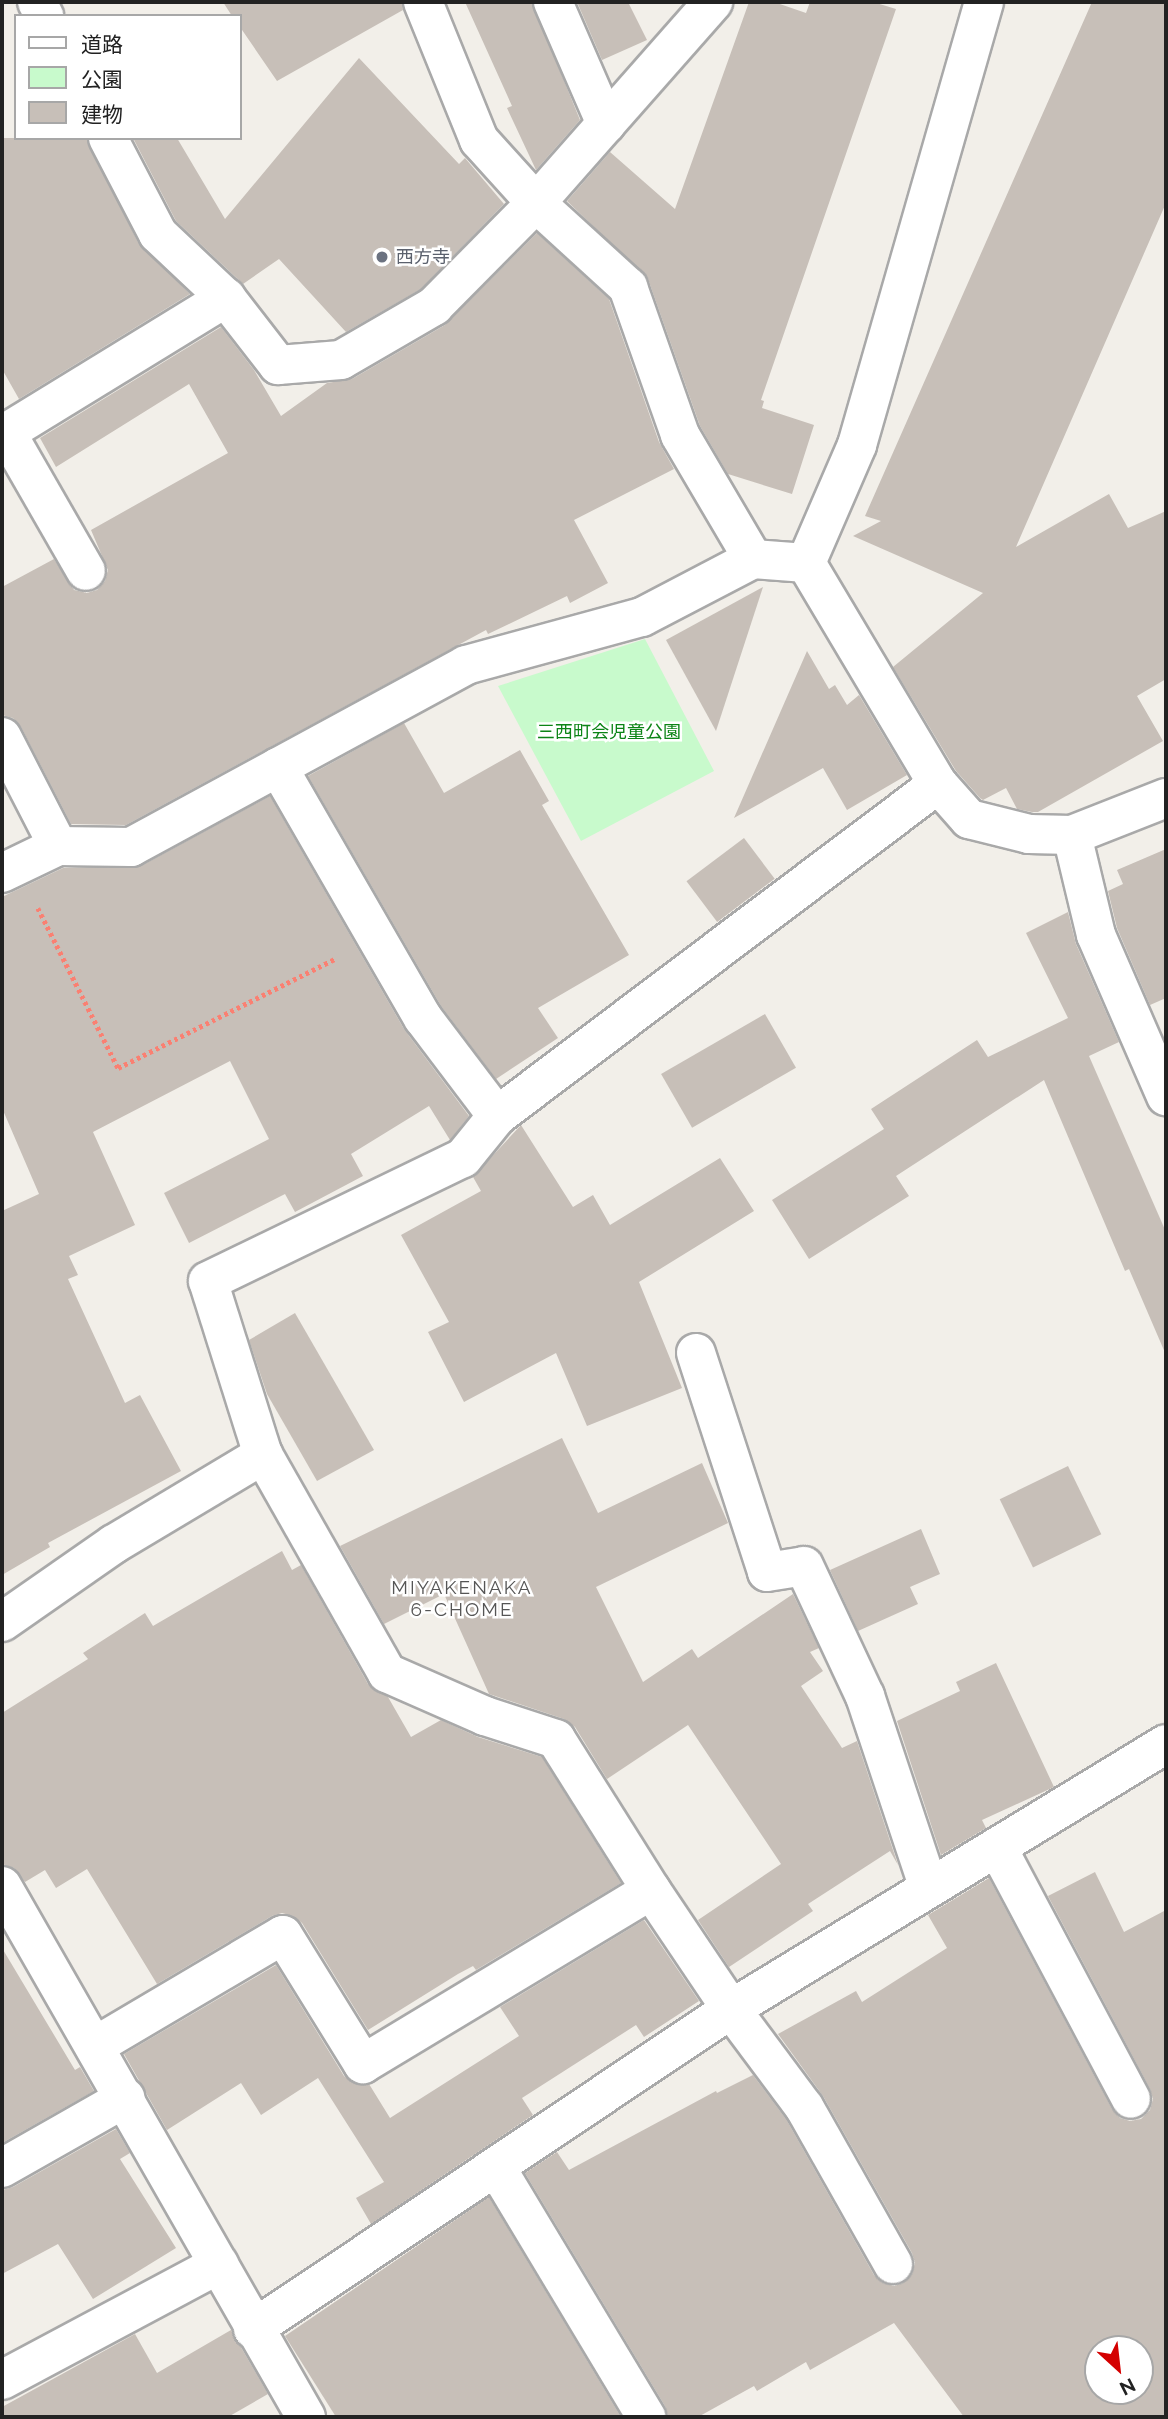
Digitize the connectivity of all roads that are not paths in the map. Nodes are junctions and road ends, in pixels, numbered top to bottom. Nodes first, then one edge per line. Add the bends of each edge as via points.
1 (423, 2) edge
2 (553, 2) edge
3 (713, 2) edge
4 (984, 2) edge
5 (606, 124) junction
6 (109, 140) edge
7 (536, 203) junction
8 (226, 298) junction
9 (4, 433) edge
10 (753, 559) junction
11 (806, 563) junction
12 (86, 571) dead end
13 (2, 737) edge
14 (278, 767) junction
15 (938, 784) junction
16 (1166, 797) edge
17 (1072, 835) junction
18 (58, 846) junction
19 (9, 870) edge
20 (1166, 1096) edge
21 (498, 1116) junction
22 (696, 1353) dead end
23 (263, 1455) junction
24 (2, 1622) edge
25 (1166, 1744) edge
26 (997, 1847) junction
27 (2, 1886) edge
28 (929, 1888) junction
29 (651, 1890) junction
30 (14, 1935) edge
31 (731, 2009) junction
32 (95, 2046) junction
33 (125, 2098) junction
34 (1131, 2099) dead end
35 (496, 2167) junction
36 (2, 2168) edge
37 (219, 2264) junction
38 (893, 2264) dead end
39 (253, 2329) junction
40 (2, 2381) edge
41 (306, 2417) edge
42 (646, 2417) edge

1 - 7 street via 479,140
2 - 5 street
3 - 5 street
4 - 11 street via 857,445
5 - 7 street
6 - 8 street via 158,234
7 - 8 street via 434,306 341,360 278,365
7 - 10 street via 628,287 680,435
8 - 9 street
9 - 12 street
10 - 11 street
10 - 14 street via 642,617 466,666
11 - 15 street
13 - 18 street
14 - 18 street via 131,847
14 - 21 street via 423,1018
15 - 17 street via 969,819 1029,834
15 - 21 street
16 - 17 street
17 - 20 street via 1096,935
18 - 19 street
21 - 23 street via 463,1158 208,1281
22 - 28 street via 768,1572 804,1566 865,1696
23 - 24 street via 114,1544
23 - 29 street via 387,1673 485,1716 556,1739
25 - 26 street
26 - 28 street
26 - 34 street
27 - 30 street
28 - 31 street
29 - 31 street
29 - 32 street via 363,2064 284,1935
30 - 32 street
31 - 35 street
31 - 38 street via 804,2107
32 - 33 street
33 - 36 street
33 - 37 street
35 - 39 street
35 - 42 street
37 - 39 street
37 - 40 street
39 - 41 street

